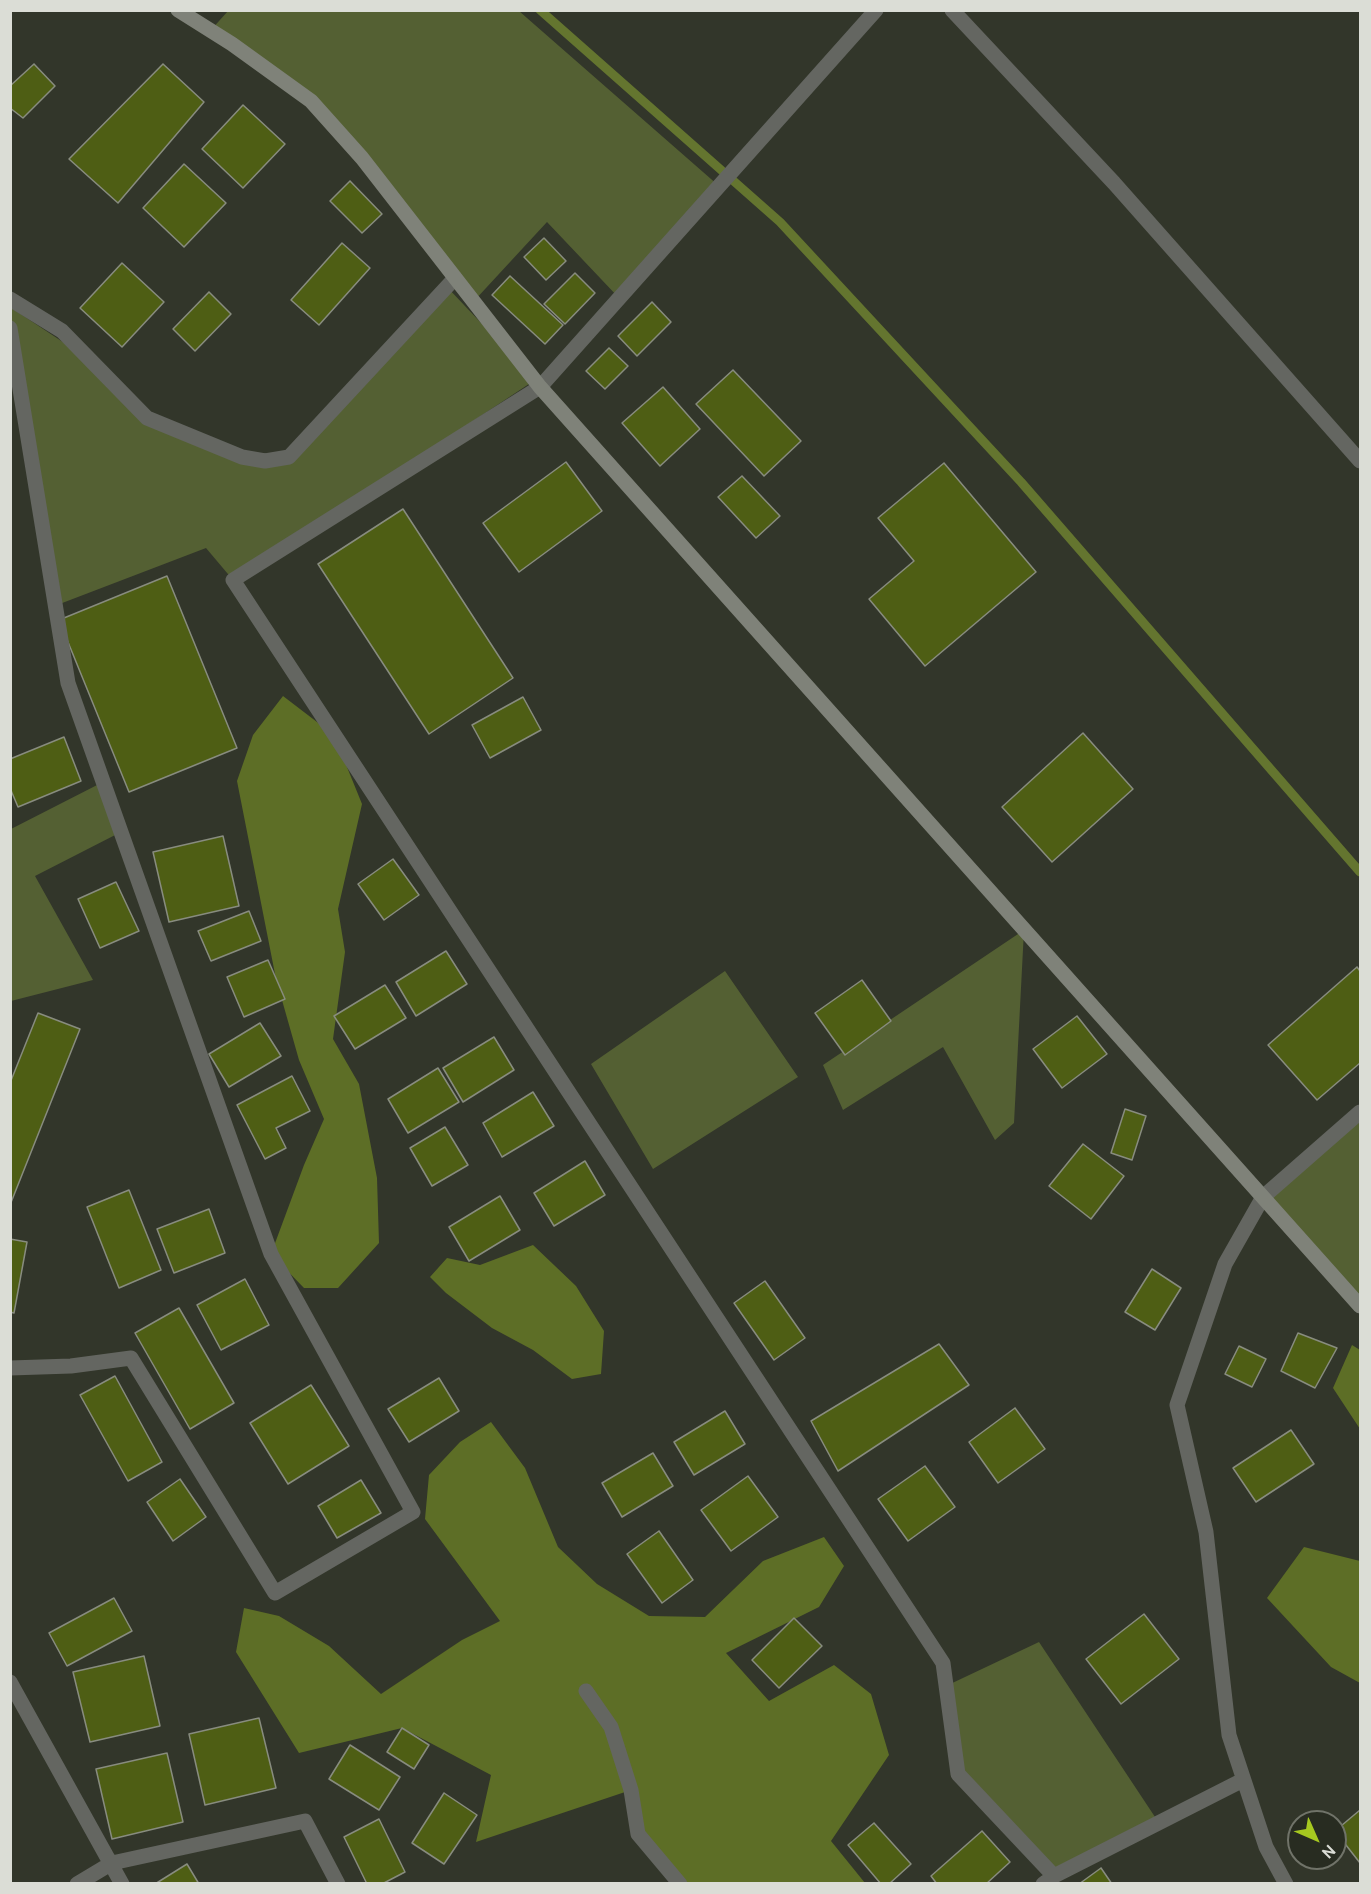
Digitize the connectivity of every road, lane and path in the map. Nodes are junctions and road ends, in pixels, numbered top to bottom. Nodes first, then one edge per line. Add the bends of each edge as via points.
1 (177, 10) edge
2 (876, 10) edge
3 (952, 10) edge
4 (456, 278) junction
5 (10, 298) edge
6 (10, 328) edge
7 (540, 387) junction
8 (1360, 462) edge
9 (1360, 1112) edge
10 (1263, 1197) junction
11 (1360, 1306) edge
12 (10, 1368) edge
13 (10, 1682) edge
14 (586, 1691) dead end
15 (1243, 1780) junction
16 (112, 1863) junction
17 (1048, 1880) edge
18 (77, 1884) edge
19 (122, 1884) edge
20 (338, 1884) edge
21 (680, 1884) edge
22 (1286, 1884) edge

1 - 4 street via 311,101 362,158
2 - 7 street
3 - 8 street via 1114,183
4 - 5 street via 289,457 265,461 242,457 147,418 62,331
4 - 7 street
6 - 12 street via 68,683 271,1254 413,1512 275,1593 131,1358 71,1366
7 - 10 street
7 - 17 street via 233,580 942,1663 958,1774
9 - 10 street
10 - 11 street
10 - 15 street via 1225,1264 1177,1405 1206,1532 1229,1736
13 - 16 street
14 - 21 street via 611,1727 631,1790 638,1834
15 - 17 street
15 - 22 street via 1266,1847
16 - 18 street
16 - 19 street
16 - 20 street via 305,1821

